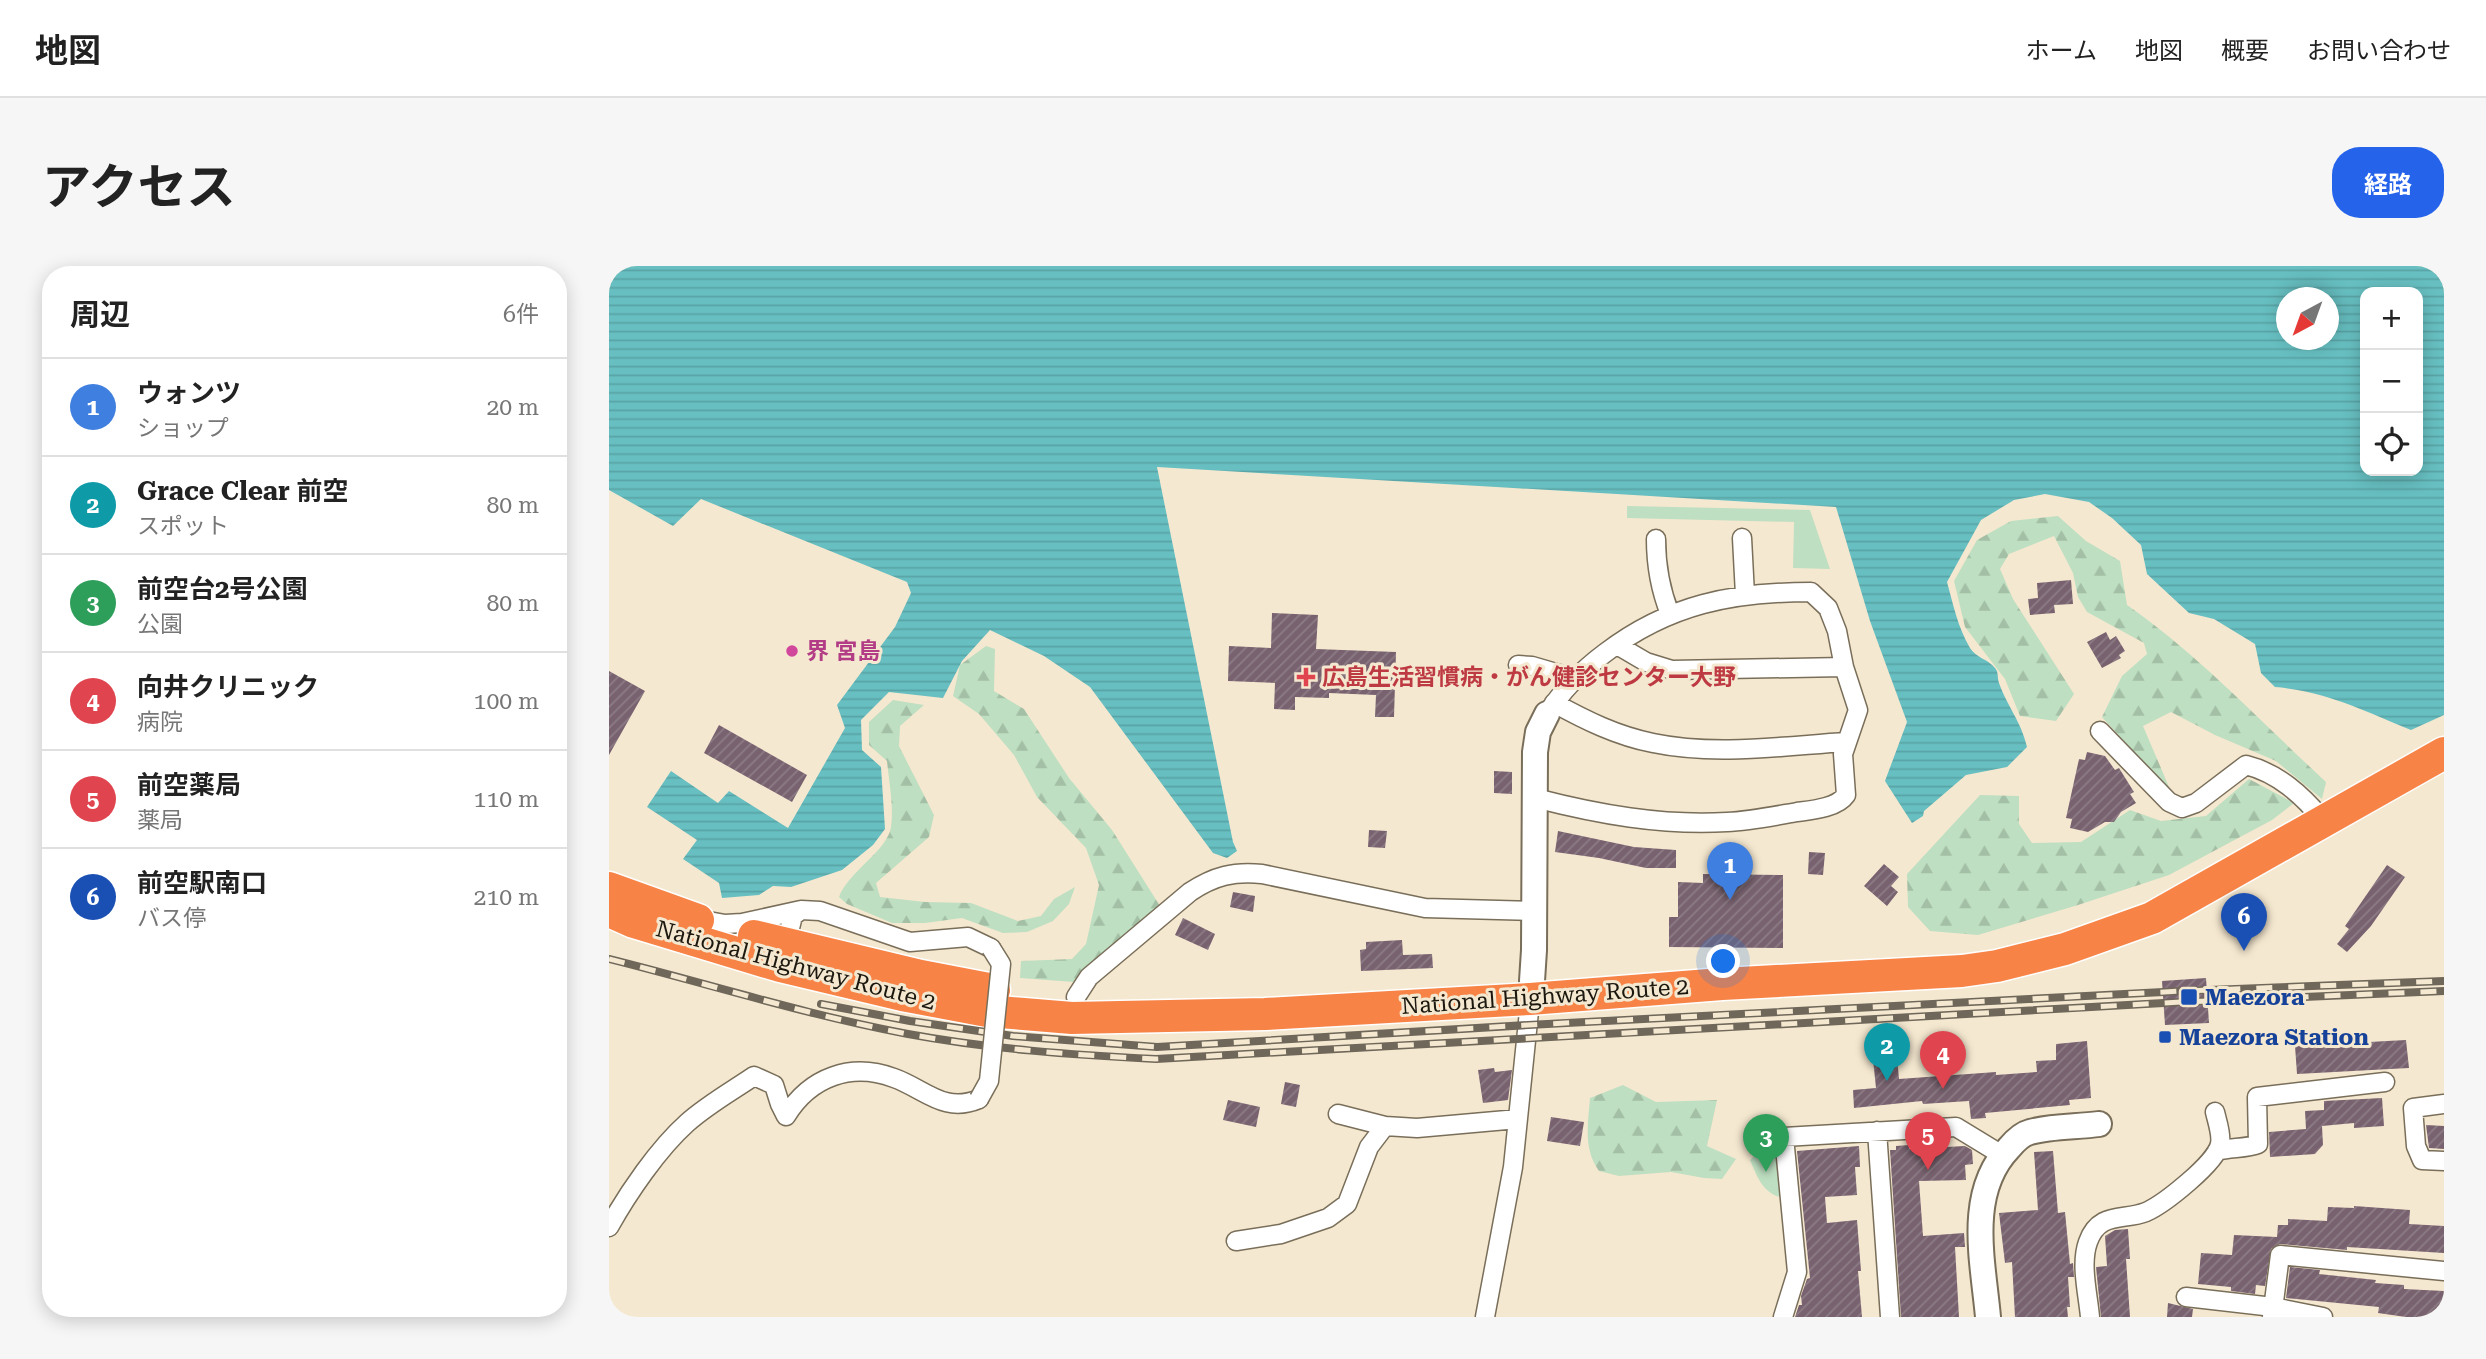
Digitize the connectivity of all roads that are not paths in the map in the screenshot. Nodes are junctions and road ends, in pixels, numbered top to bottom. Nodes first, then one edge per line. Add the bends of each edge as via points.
1 (1742, 538) dead end
2 (1656, 539) dead end
3 (1745, 595) junction
4 (1670, 614) junction
5 (1617, 645) junction
6 (1518, 665) dead end
7 (1843, 667) junction
8 (1573, 678) junction
9 (1550, 708) junction
10 (2100, 731) dead end
11 (1846, 743) junction
12 (2444, 753) edge
13 (1535, 798) junction
14 (2322, 820) junction
15 (2280, 844) junction
16 (609, 888) edge
17 (801, 910) junction
18 (609, 911) edge
19 (1534, 911) junction
20 (692, 918) junction
21 (783, 955) junction
22 (1531, 990) junction
23 (1076, 997) junction
24 (2385, 1082) dead end
25 (2444, 1104) edge
26 (2215, 1112) dead end
27 (1338, 1114) dead end
28 (1518, 1119) junction
29 (2099, 1124) dead end
30 (1385, 1126) junction
31 (1877, 1131) junction
32 (2217, 1151) junction
33 (2002, 1155) junction
34 (2444, 1161) edge
35 (609, 1227) edge
36 (1236, 1241) dead end
37 (2444, 1271) edge
38 (2186, 1297) dead end
39 (2272, 1312) edge
40 (1485, 1317) edge
41 (1783, 1317) edge
42 (1890, 1317) edge
43 (1988, 1317) edge
44 (2090, 1317) edge
45 (2323, 1317) edge

1 - 3 street
2 - 4 street via 1660,590
3 - 4 street
3 - 7 street via 1811,592 1828,608
4 - 5 street
5 - 7 street via 1646,663 1672,670
5 - 8 street
6 - 8 street
7 - 11 street via 1858,710
8 - 9 street
9 - 11 street via 1618,734 1664,745 1723,749
9 - 13 street via 1536,742
10 - 14 street via 2169,802 2182,808 2196,803 2246,765 2282,781
11 - 13 street via 1846,795 1842,801 1777,816 1727,822 1674,821 1622,817
12 - 14 highway, National Highway Route 2
13 - 19 street
14 - 15 highway, National Highway Route 2
15 - 22 highway, National Highway Route 2 via 2158,900 2030,938 1942,951 1753,964
15 - 22 highway, National Highway Route 2 via 2152,918 2065,950 1997,966 1928,974
16 - 20 highway, National Highway Route 2
17 - 20 street via 742,923
17 - 21 street via 793,916
17 - 35 street, bridge via 833,915 910,942 968,937 991,948 1001,964 989,1081 979,1099 965,1105 941,1101 894,1078 864,1070 830,1076 797,1098 786,1116 774,1085 754,1076 687,1123 640,1178
18 - 21 highway, National Highway Route 2 via 634,922
19 - 22 street
19 - 23 street via 1425,908 1262,874 1224,875 1190,892 1089,977
20 - 21 highway, National Highway Route 2
21 - 22 highway, National Highway Route 2 via 944,1004 1072,1018 1265,1014
21 - 23 highway, National Highway Route 2 via 959,985
22 - 23 highway, National Highway Route 2
22 - 28 street
24 - 32 street via 2257,1097 2258,1144
25 - 34 street via 2413,1108 2421,1160
26 - 32 street
27 - 30 street
28 - 30 street via 1417,1128
28 - 40 street
29 - 33 street via 2027,1132
30 - 36 street via 1369,1147 1347,1204 1328,1218 1282,1234
31 - 33 street via 1956,1127
31 - 41 street via 1784,1137 1797,1272
31 - 42 street
32 - 44 street via 2156,1207 2109,1218 2097,1226 2085,1258
33 - 43 street via 1991,1170 1981,1203
37 - 39 street via 2280,1255
38 - 39 street
39 - 45 street

